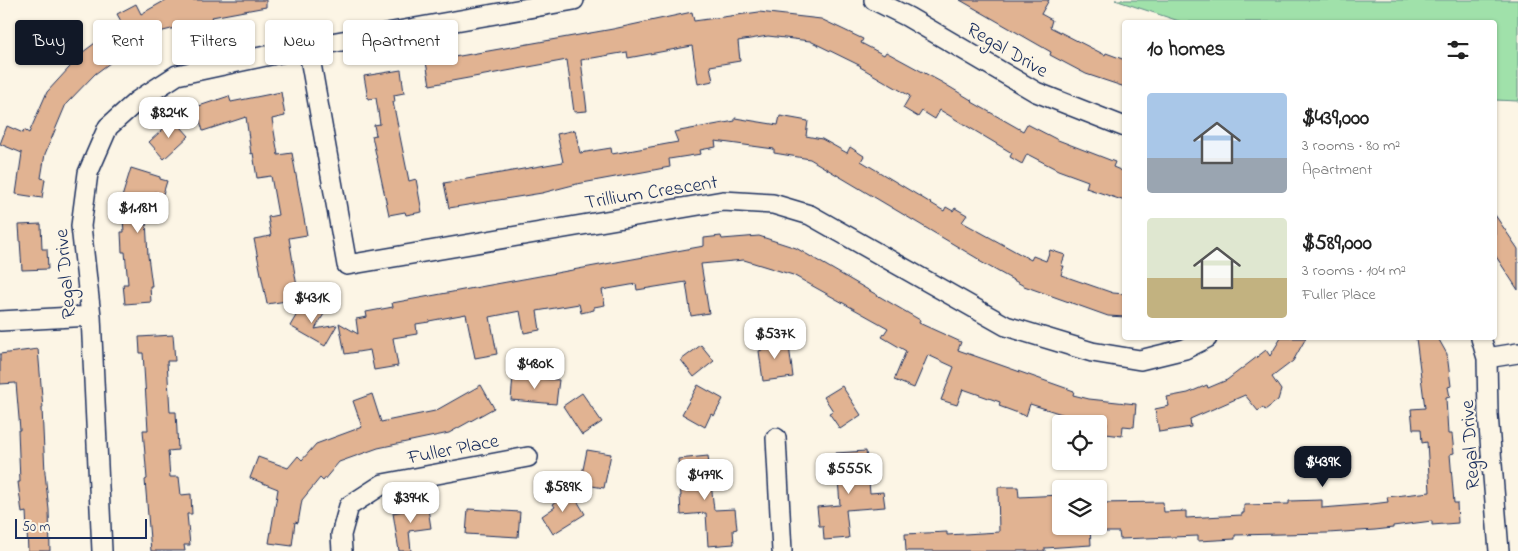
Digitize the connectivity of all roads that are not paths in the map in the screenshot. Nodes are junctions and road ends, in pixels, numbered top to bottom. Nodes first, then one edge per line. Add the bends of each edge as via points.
1 (574, 0) edge
2 (874, 0) edge
3 (522, 5) edge
4 (333, 42) edge
5 (265, 56) edge
6 (311, 65) edge
7 (1122, 126) edge
8 (91, 316) junction
9 (0, 321) edge
10 (1203, 340) edge
11 (1482, 340) edge
12 (1518, 353) edge
13 (1486, 358) junction
14 (776, 438) dead end
15 (528, 457) dead end
16 (102, 551) edge
17 (342, 551) edge
18 (782, 551) edge
19 (1498, 551) edge

1 - 3 street, Regal Drive
2 - 7 street, Regal Drive via 1036,92
3 - 4 street, Regal Drive
5 - 8 street, Regal Drive via 177,75 137,101 108,127 88,173 81,226
6 - 10 street, Trillium Crescent via 347,265 723,201 773,204 810,216 1006,326 1092,352 1140,360 1185,349
8 - 9 street
8 - 16 street, Regal Drive
11 - 13 street, Regal Drive
12 - 13 street
13 - 19 street, Regal Drive
14 - 18 street
15 - 17 street, Fuller Place via 382,484 349,506 341,535

